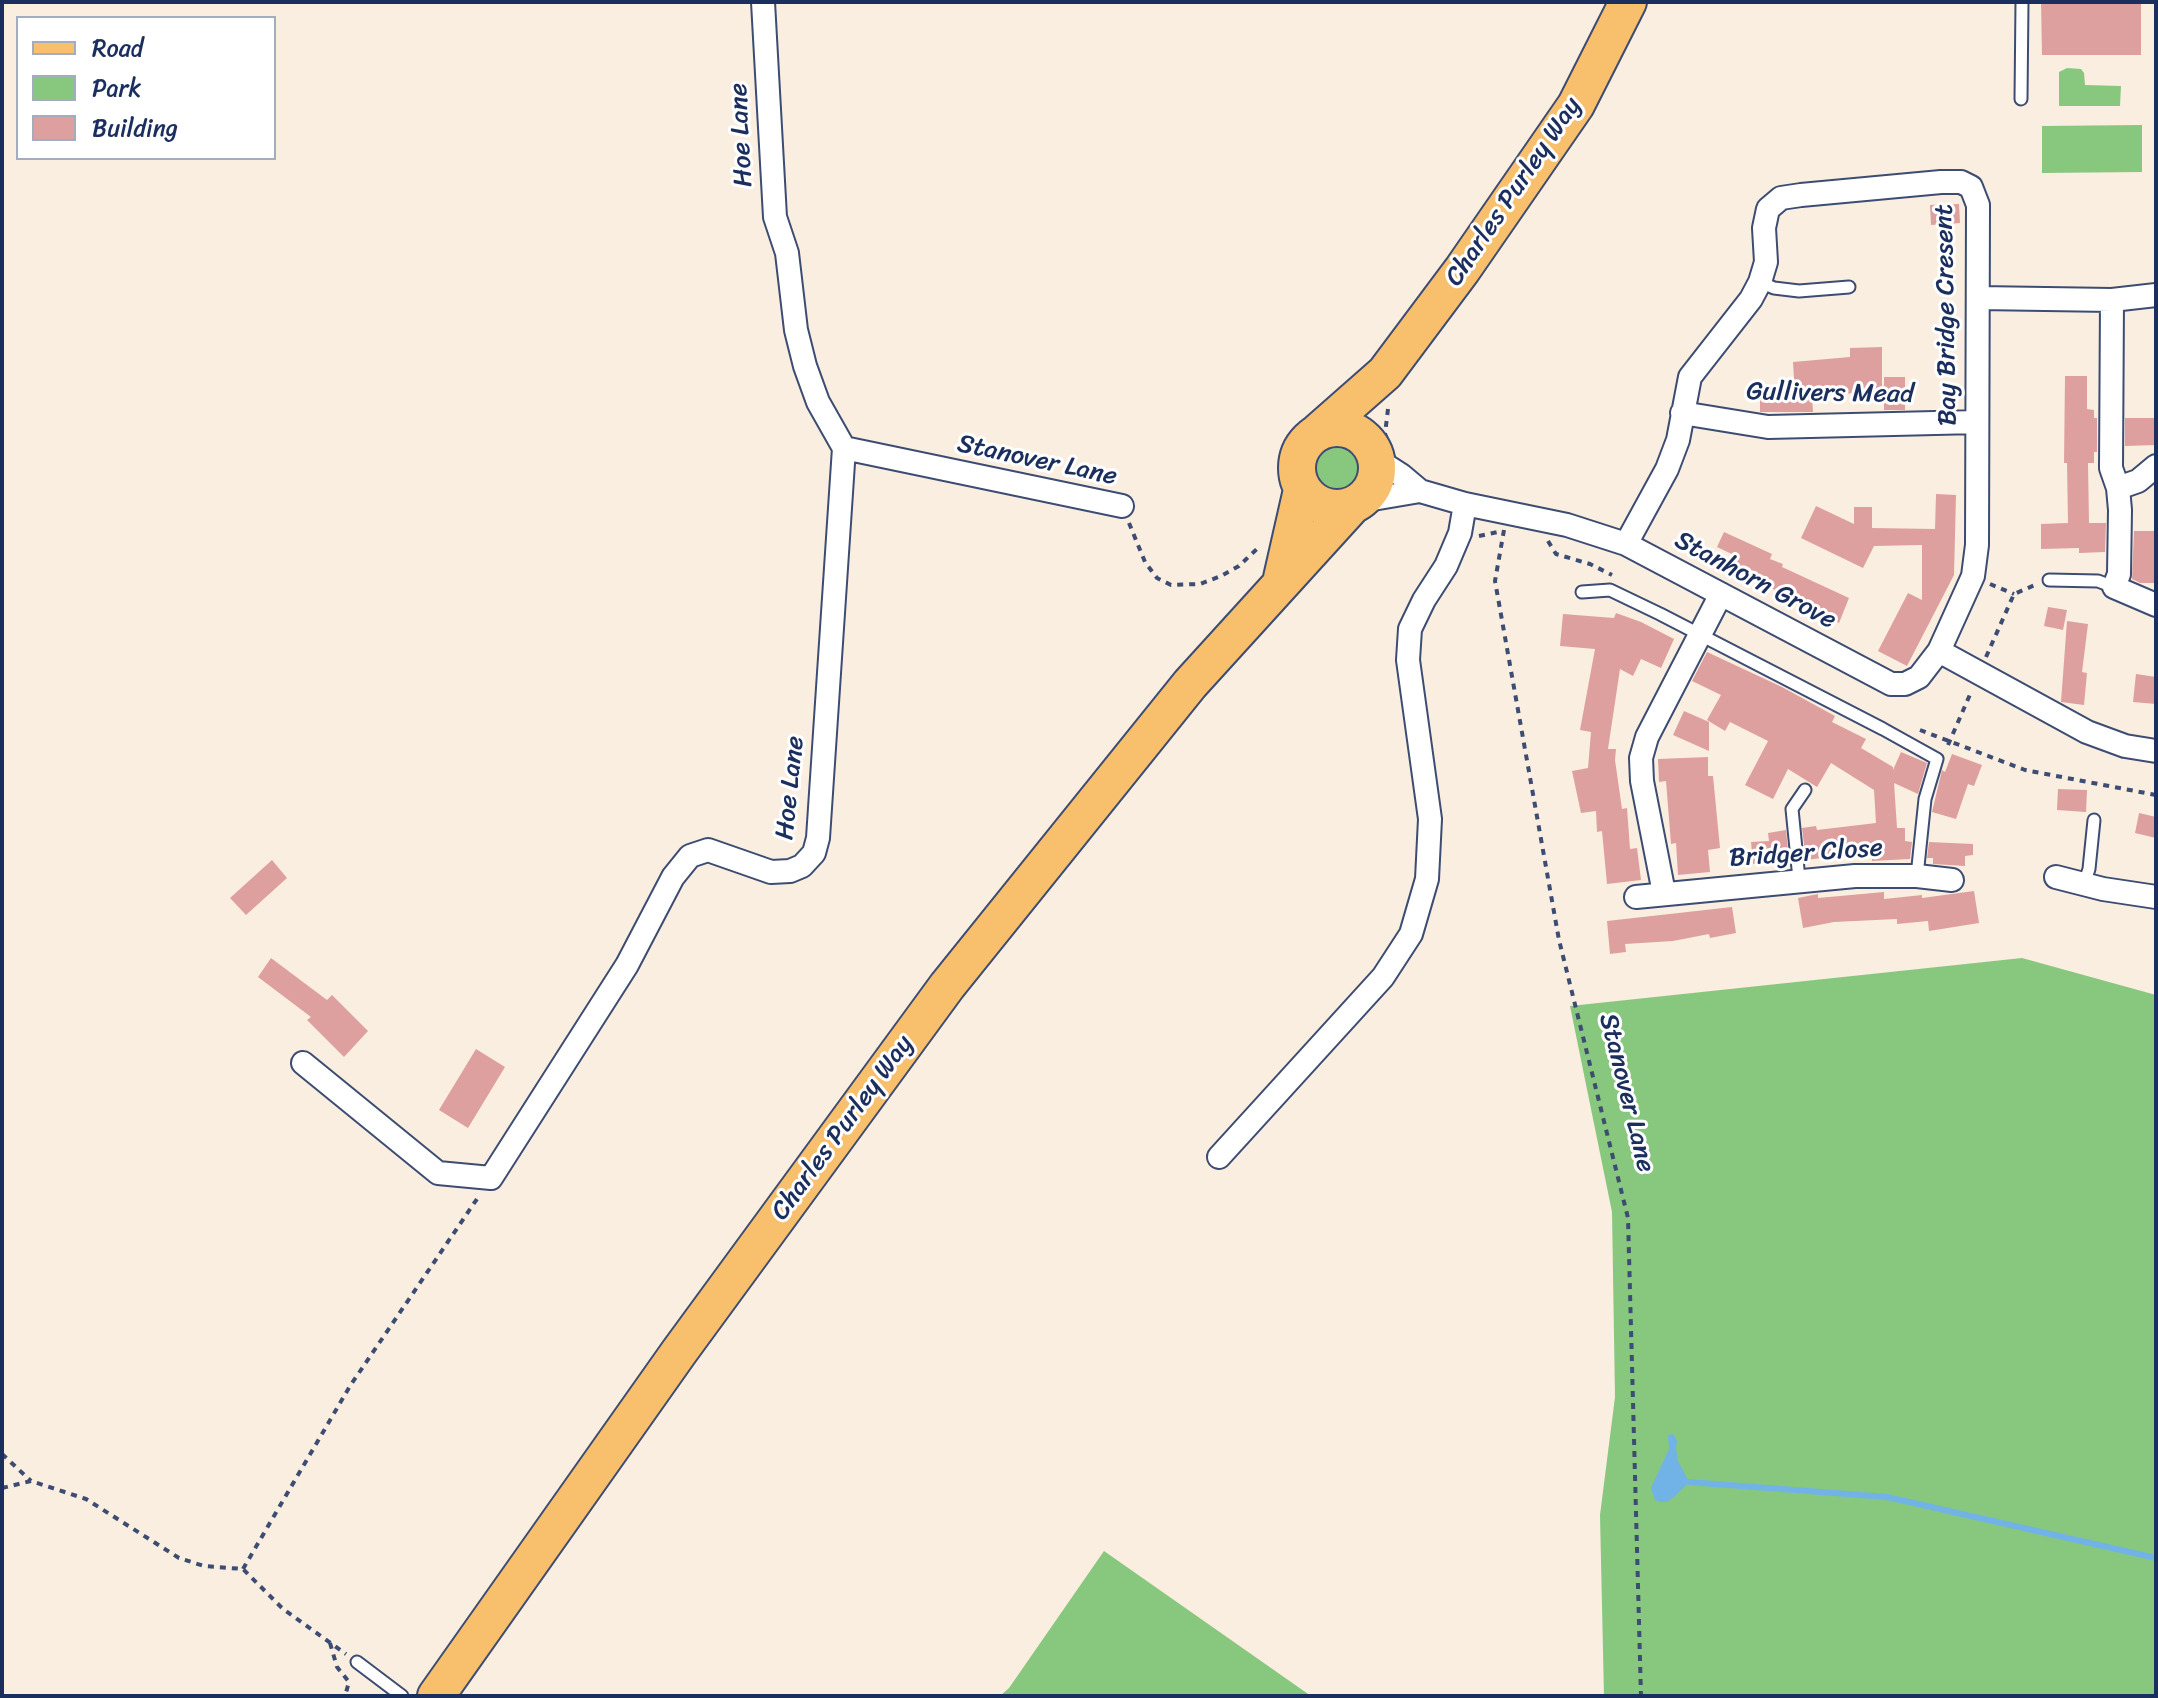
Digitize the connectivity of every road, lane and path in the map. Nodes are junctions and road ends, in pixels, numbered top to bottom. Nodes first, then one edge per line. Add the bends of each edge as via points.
1 (763, 2) edge
2 (1628, 2) edge
3 (2022, 2) edge
4 (2021, 99) dead end
5 (1760, 282) junction
6 (1849, 287) dead end
7 (2156, 295) edge
8 (1979, 298) junction
9 (2112, 300) junction
10 (1385, 373) junction
11 (1682, 413) junction
12 (1977, 422) junction
13 (1318, 432) junction
14 (844, 448) junction
15 (1371, 450) junction
16 (2156, 466) edge
17 (2118, 488) junction
18 (1420, 491) junction
19 (1356, 504) junction
20 (1465, 504) junction
21 (1299, 505) junction
22 (1122, 506) joint
23 (1509, 512) junction
24 (1626, 544) junction
25 (1977, 545) joint
26 (2049, 580) dead end
27 (1281, 583) junction
28 (2114, 587) junction
29 (1582, 592) dead end
30 (1721, 594) junction
31 (2156, 605) edge
32 (1701, 633) junction
33 (1939, 651) junction
34 (2156, 751) edge
35 (1805, 790) dead end
36 (2094, 820) dead end
37 (1917, 876) junction
38 (2056, 877) dead end
39 (1799, 879) junction
40 (1952, 880) dead end
41 (2084, 884) junction
42 (1664, 893) junction
43 (1636, 897) dead end
44 (2156, 897) edge
45 (303, 1063) dead end
46 (1219, 1157) dead end
47 (491, 1178) junction
48 (2, 1454) edge
49 (31, 1481) junction
50 (2, 1488) edge
51 (243, 1569) junction
52 (329, 1641) junction
53 (357, 1662) joint
54 (345, 1696) edge
55 (402, 1696) edge
56 (436, 1696) edge
57 (1641, 1696) edge

1 - 14 street, Hoe Lane via 775,217 787,253 805,366
2 - 10 main road, Charles Purley Way via 1576,105
3 - 4 lane
5 - 6 lane via 1799,291
5 - 8 street, Bay Bridge Cresent via 1768,209 1781,198 1961,182 1971,187 1978,205
5 - 11 street, Bay Bridge Cresent via 1690,377
7 - 9 street
8 - 9 street
8 - 12 street, Bay Bridge Cresent
9 - 17 street via 2111,468
10 - 13 main road, Charles Purley Way
10 - 15 main road, Charles Purley Way
11 - 12 street, Gullivers Mead via 1768,427
11 - 24 street, Bay Bridge Cresent via 1667,469
12 - 25 street, Bay Bridge Cresent
13 - 15 main road via 1356,432
13 - 21 main road via 1299,451
14 - 22 street, Stanover Lane
14 - 47 street, Hoe Lane via 814,853 802,866 771,872 708,850 690,856
15 - 18 street, Stanhorn Grove
15 - 19 main road via 1375,481
16 - 17 street
17 - 28 street via 2119,574
18 - 19 street, Stanhorn Grove
18 - 20 street, Stanhorn Grove
19 - 21 main road via 1337,509
19 - 27 main road, Charles Purley Way
20 - 23 street, Stanhorn Grove
20 - 46 street via 1446,566 1410,629 1408,660 1430,819 1427,879 1411,934 1383,977
21 - 22 path, Stanover Lane via 1239,566 1200,584 1182,586 1157,578 1145,562
21 - 27 main road, Charles Purley Way
23 - 24 street, Stanhorn Grove
23 - 57 path, Stanover Lane via 1495,581 1559,940 1628,1218
24 - 30 street, Stanhorn Grove
25 - 33 street, Stanhorn Grove via 1973,576
26 - 28 lane via 2098,581
27 - 56 main road, Charles Purley Way via 1190,684 947,986
28 - 31 street
29 - 32 lane via 1610,590
30 - 32 street
30 - 33 street, Stanhorn Grove via 1891,684 1919,677
32 - 37 lane via 1937,759 1925,799
32 - 42 street via 1641,758
33 - 34 street via 2087,732
35 - 39 lane via 1792,809
36 - 41 lane
37 - 39 street, Bridger Close
37 - 40 street, Bridger Close
38 - 41 street
39 - 42 street, Bridger Close
41 - 44 street
42 - 43 street, Bridger Close
45 - 47 street via 438,1173
47 - 51 path via 350,1386
48 - 49 path
49 - 50 path
49 - 51 path via 86,1499 179,1558
51 - 52 path via 283,1609
52 - 53 path
52 - 54 path via 337,1667 349,1682
53 - 55 lane

